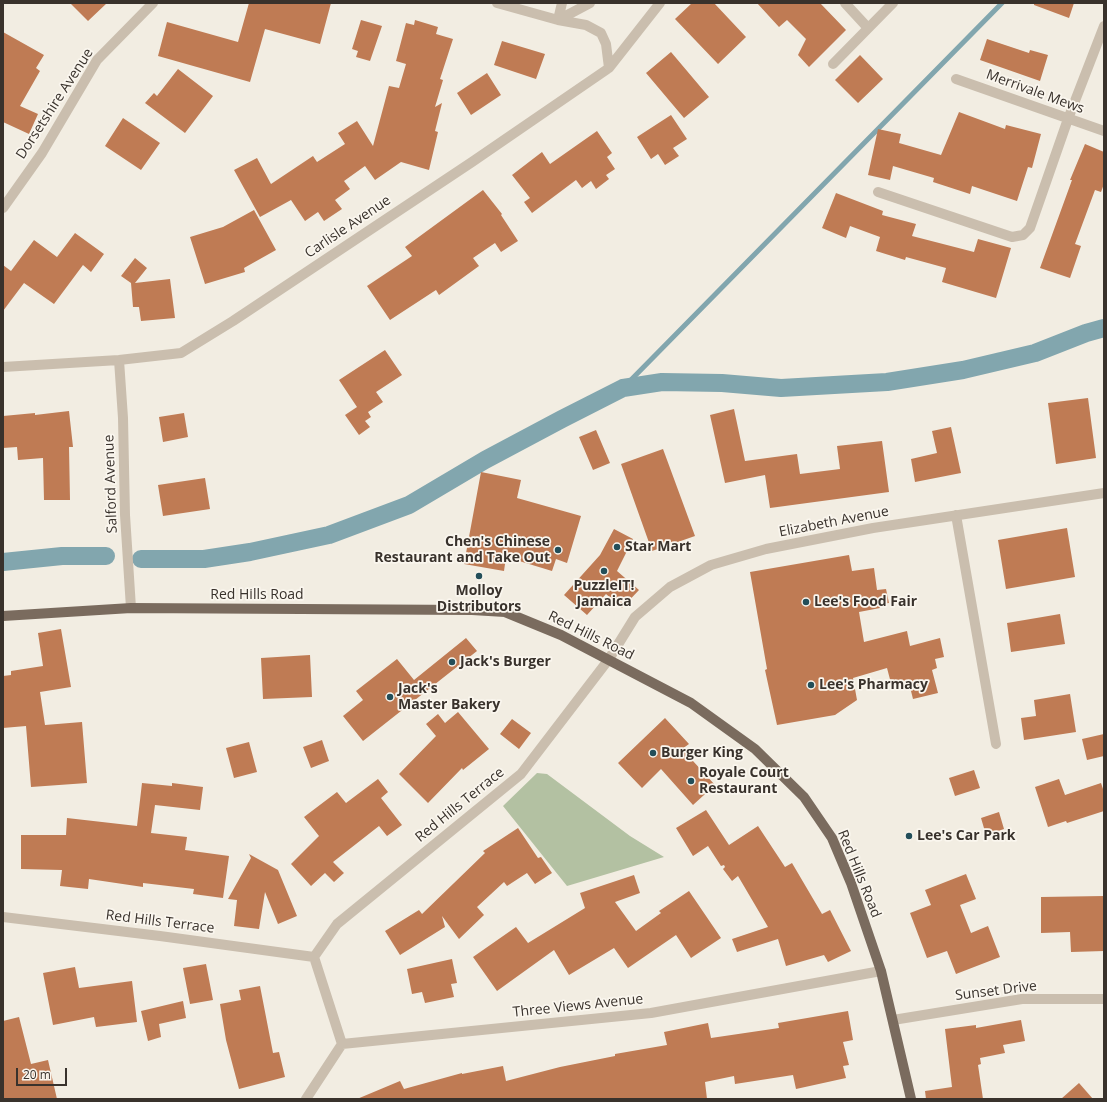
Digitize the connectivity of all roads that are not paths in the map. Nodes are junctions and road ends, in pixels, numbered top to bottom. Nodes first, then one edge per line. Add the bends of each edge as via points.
1 (153, 3) edge
2 (497, 3) edge
3 (562, 3) edge
4 (590, 3) edge
5 (660, 3) edge
6 (845, 3) edge
7 (893, 3) edge
8 (558, 20) junction
9 (1104, 26) edge
10 (868, 28) junction
11 (833, 64) dead end
12 (609, 68) junction
13 (956, 79) dead end
14 (1068, 119) junction
15 (1104, 131) edge
16 (878, 192) dead end
17 (3, 208) edge
18 (119, 360) junction
19 (3, 367) edge
20 (1104, 493) edge
21 (956, 515) junction
22 (131, 608) junction
23 (3, 616) edge
24 (608, 659) junction
25 (996, 744) dead end
26 (3, 917) edge
27 (314, 957) junction
28 (881, 971) junction
29 (1104, 999) edge
30 (893, 1020) junction
31 (342, 1044) junction
32 (306, 1099) edge
33 (911, 1099) edge

1 - 17 street, Dorsetshire Avenue via 97,60 42,153
2 - 8 street
3 - 8 street
4 - 8 street
5 - 12 street, Carlisle Avenue
6 - 10 street
7 - 10 street
8 - 12 street via 586,25 601,33 606,44
9 - 14 street
10 - 11 street
12 - 18 street, Carlisle Avenue via 233,321 181,353
13 - 14 street, Merrivale Mews
14 - 15 street, Merrivale Mews
14 - 16 street via 1030,228 1023,235 1012,237
18 - 19 street, Carlisle Avenue
18 - 22 street, Salford Avenue
20 - 21 street, Elizabeth Avenue
21 - 24 street, Elizabeth Avenue via 766,549 711,565 670,587 635,617
21 - 25 street
22 - 23 main road, Red Hills Road
22 - 24 main road, Red Hills Road via 505,612 561,635
24 - 27 street, Red Hills Terrace via 521,774 337,924
24 - 28 main road, Red Hills Road via 698,708 755,749 804,797 832,838 851,883
26 - 27 street, Red Hills Terrace
27 - 31 street
28 - 30 main road, Red Hills Road
28 - 31 street, Three Views Avenue via 651,1013
29 - 30 street, Sunset Drive via 1022,999
30 - 33 main road, Red Hills Road
31 - 32 street

